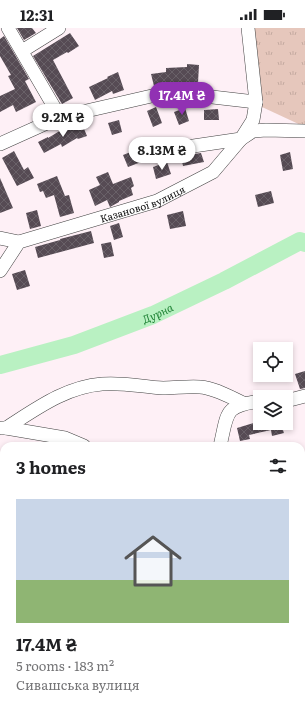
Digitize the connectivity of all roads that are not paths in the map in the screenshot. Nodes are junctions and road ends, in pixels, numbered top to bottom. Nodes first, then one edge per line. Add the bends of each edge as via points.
1 (8, 28) edge
2 (59, 28) edge
3 (248, 28) edge
4 (22, 51) junction
5 (256, 102) junction
6 (60, 117) junction
7 (305, 131) edge
8 (241, 139) junction
9 (0, 144) edge
10 (173, 149) dead end
11 (0, 238) edge
12 (20, 242) junction
13 (0, 271) edge
14 (305, 396) edge
15 (293, 399) edge
16 (253, 402) edge
17 (243, 403) junction
18 (3, 428) edge
19 (74, 442) edge
20 (221, 442) edge

1 - 4 street
2 - 4 street
3 - 5 street
4 - 6 street
5 - 6 street via 169,92
5 - 8 street via 253,120
6 - 9 street
7 - 8 street, Казанової вулиця via 253,131
8 - 10 street
8 - 12 street, Казанової вулиця via 214,172 157,201
11 - 12 street
12 - 13 street
14 - 15 street
16 - 17 street
17 - 18 street via 201,387 163,388 103,384 66,392
17 - 20 street via 229,412
18 - 19 street via 65,438

